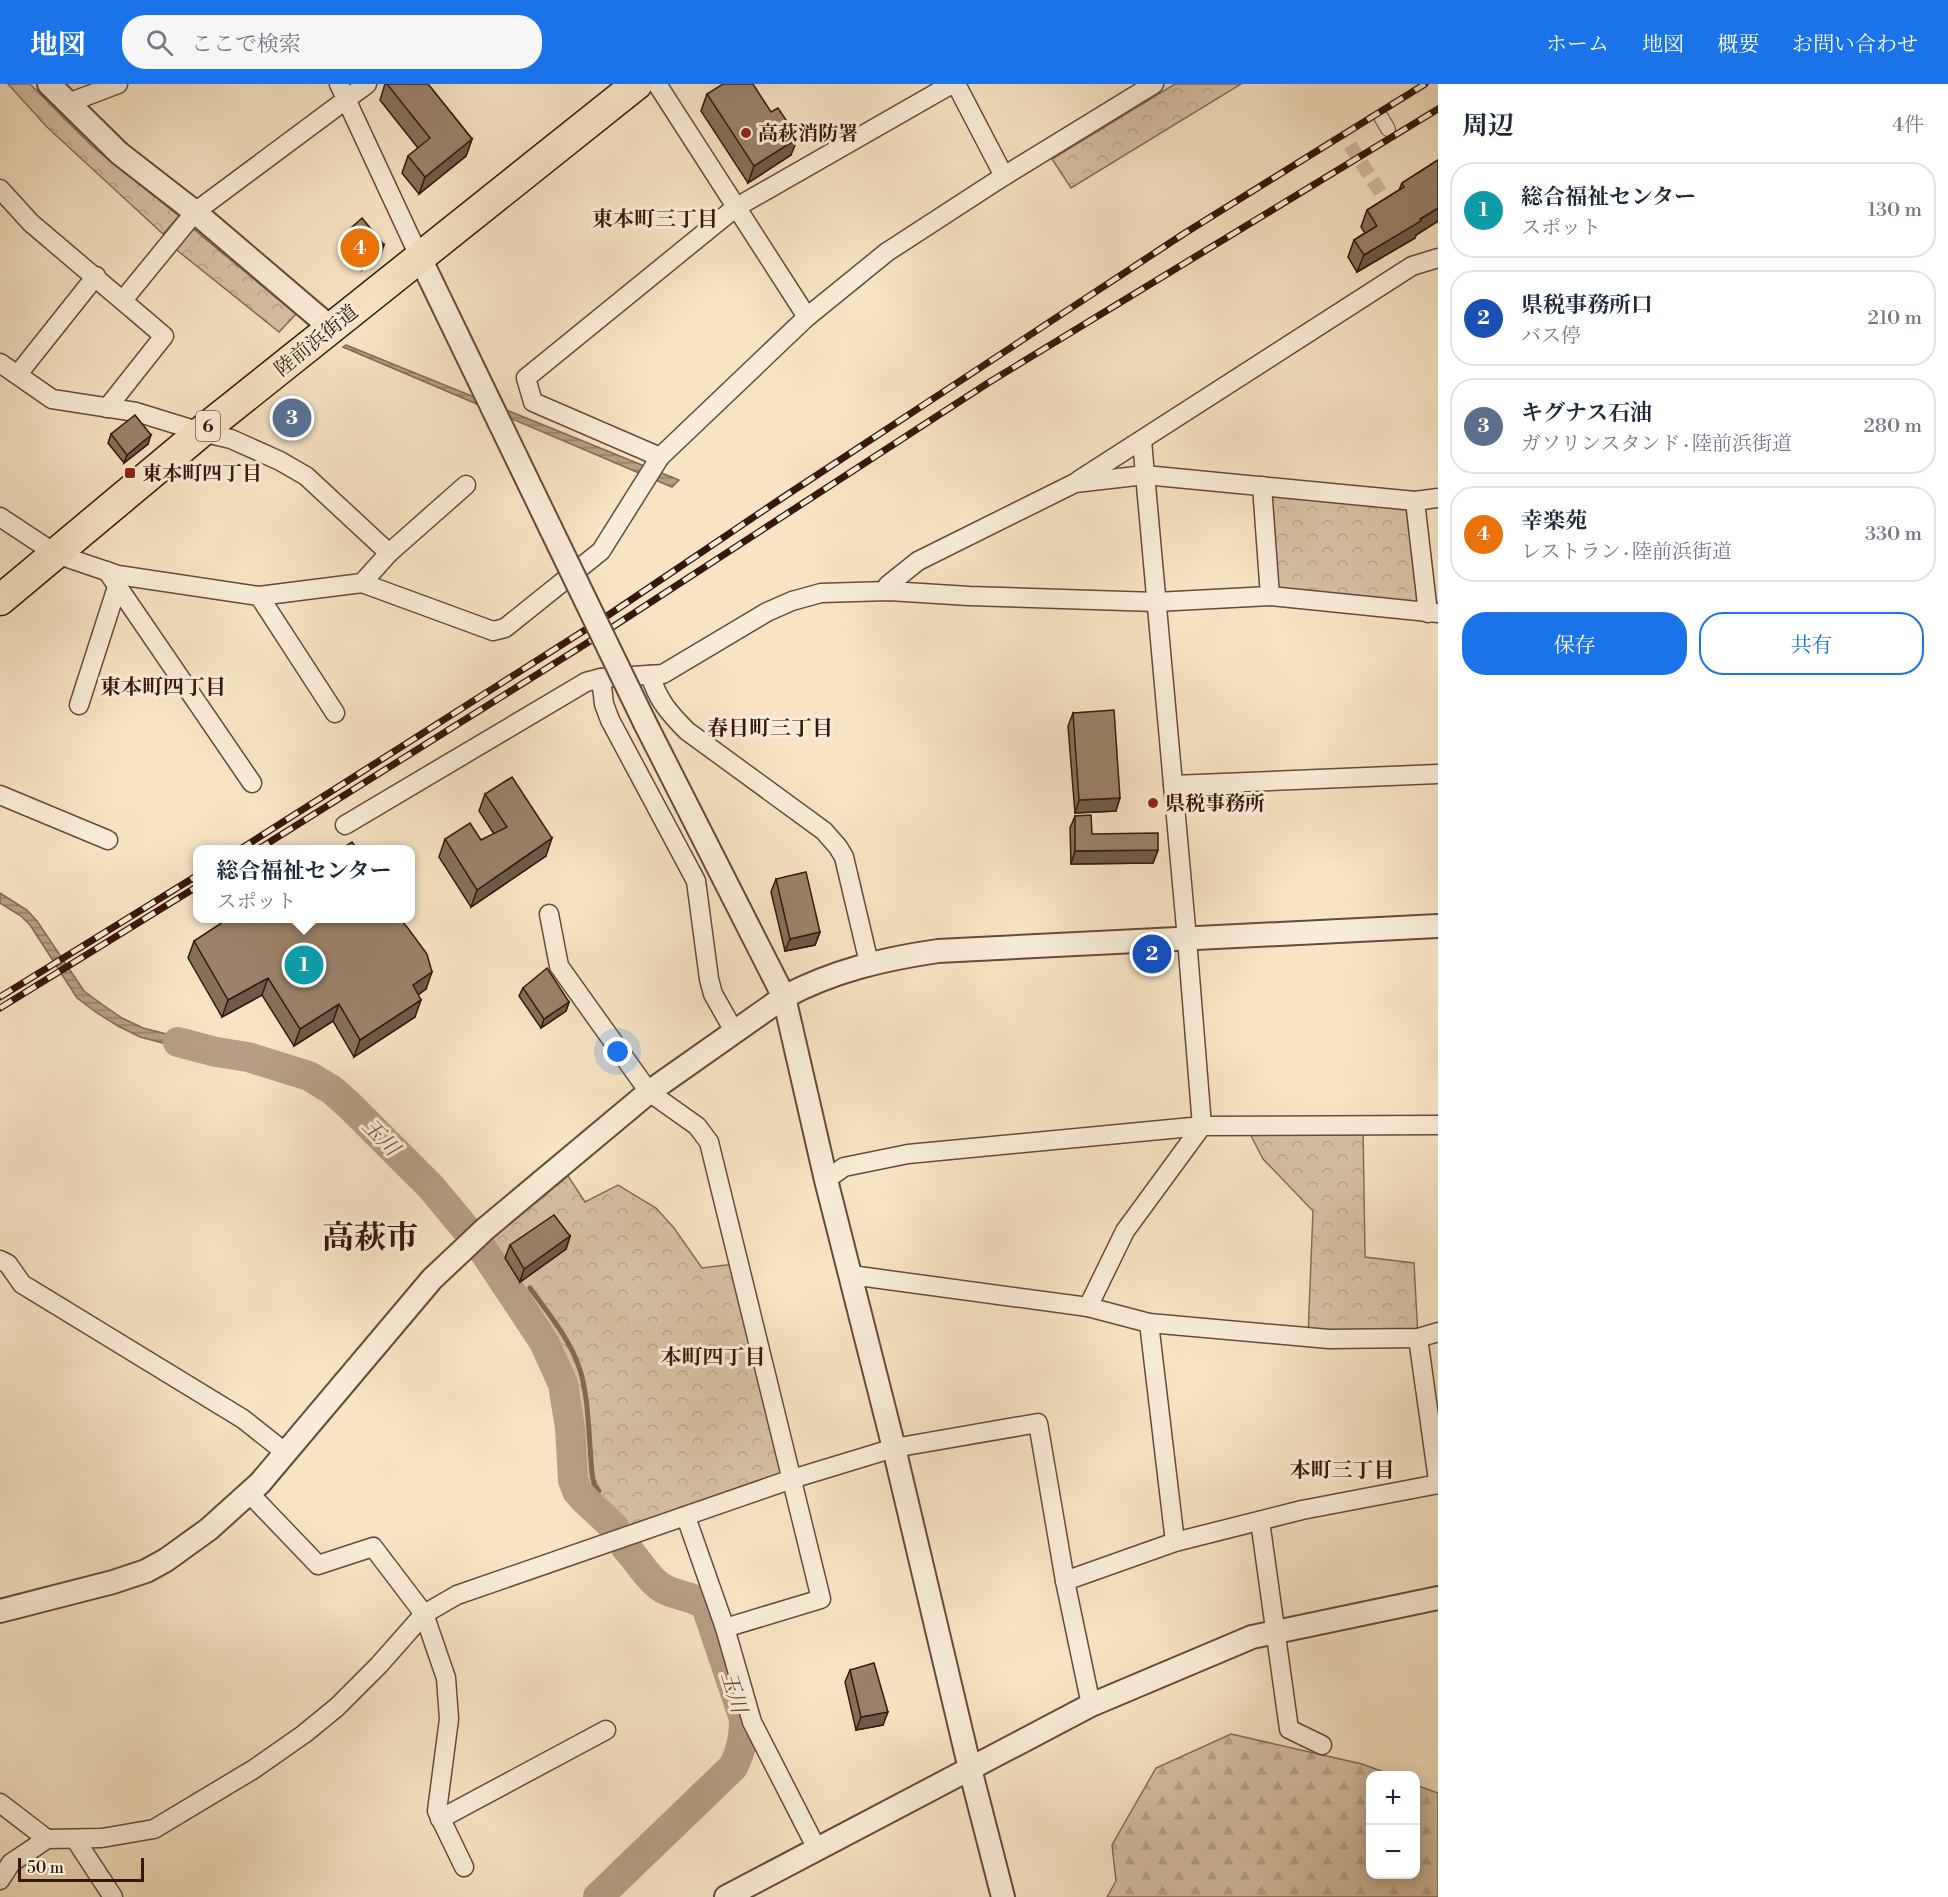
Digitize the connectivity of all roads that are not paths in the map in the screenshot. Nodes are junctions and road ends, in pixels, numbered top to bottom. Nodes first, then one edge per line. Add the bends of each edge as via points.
1 (49, 84) edge
2 (118, 84) edge
3 (367, 84) edge
4 (637, 84) edge
5 (657, 84) edge
6 (954, 84) edge
7 (1154, 84) edge
8 (342, 92) edge
9 (68, 103) junction
10 (1381, 117) dead end
11 (1388, 129) dead end
12 (1004, 176) junction
13 (0, 189) edge
14 (735, 208) junction
15 (195, 212) junction
16 (420, 258) junction
17 (1438, 258) edge
18 (96, 276) junction
19 (123, 300) junction
20 (807, 317) junction
21 (332, 328) junction
22 (0, 363) edge
23 (18, 374) junction
24 (107, 408) junction
25 (201, 432) junction
26 (1142, 441) junction
27 (660, 457) junction
28 (1145, 475) junction
29 (1075, 483) junction
30 (466, 485) dead end
31 (1262, 486) junction
32 (1438, 498) edge
33 (1415, 501) junction
34 (0, 517) edge
35 (389, 553) junction
36 (56, 554) junction
37 (107, 571) junction
38 (362, 583) junction
39 (117, 587) junction
40 (7, 589) edge
41 (890, 591) junction
42 (259, 596) junction
43 (1270, 596) junction
44 (1156, 602) junction
45 (1433, 613) edge
46 (650, 675) junction
47 (600, 678) junction
48 (79, 705) dead end
49 (334, 713) dead end
50 (1438, 774) edge
51 (252, 783) dead end
52 (1173, 785) junction
53 (0, 795) edge
54 (345, 825) dead end
55 (108, 840) dead end
56 (549, 914) dead end
57 (1438, 926) edge
58 (1187, 939) junction
59 (868, 963) junction
60 (784, 996) junction
61 (734, 1031) junction
62 (649, 1092) junction
63 (1438, 1125) edge
64 (1202, 1126) junction
65 (826, 1179) junction
66 (0, 1260) edge
67 (851, 1275) junction
68 (1088, 1307) junction
69 (1149, 1323) junction
70 (1438, 1332) edge
71 (1418, 1338) junction
72 (894, 1448) junction
73 (286, 1453) junction
74 (792, 1479) junction
75 (1438, 1482) edge
76 (249, 1493) junction
77 (686, 1517) junction
78 (1260, 1521) junction
79 (1175, 1542) junction
80 (1065, 1581) junction
81 (1438, 1598) edge
82 (0, 1611) edge
83 (423, 1614) junction
84 (725, 1628) junction
85 (1275, 1632) junction
86 (1091, 1705) junction
87 (606, 1730) dead end
88 (1322, 1745) dead end
89 (970, 1769) junction
90 (0, 1803) edge
91 (441, 1818) junction
92 (47, 1839) junction
93 (75, 1839) junction
94 (817, 1849) junction
95 (464, 1867) dead end
96 (0, 1880) edge
97 (113, 1897) edge
98 (726, 1897) edge
99 (1003, 1897) edge

1 - 9 street
2 - 9 street
3 - 8 street
4 - 16 highway, 陸前浜街道 / 6
5 - 14 street
6 - 12 street
6 - 14 street
7 - 12 street
8 - 15 street
8 - 16 street
9 - 15 street via 119,153
10 - 11 street
12 - 20 street via 887,252
13 - 18 street via 31,223
14 - 20 street
14 - 27 street via 526,378 533,402
15 - 19 street
15 - 21 street
16 - 21 highway, 陸前浜街道 / 6
16 - 60 street, bridge via 645,723
17 - 26 street via 1412,266
18 - 19 street
18 - 23 street
19 - 24 street via 164,336
20 - 27 street
21 - 25 highway, 陸前浜街道 / 6
22 - 23 street
23 - 24 street via 52,399
24 - 25 street via 136,412
25 - 35 street via 231,439 306,476
25 - 36 highway, 陸前浜街道 / 6
26 - 28 street
26 - 29 street
27 - 38 street via 601,550 505,628 493,631
28 - 29 street
28 - 31 street
28 - 44 street
29 - 41 street via 918,561 888,585
30 - 35 street
31 - 33 street
31 - 43 street
32 - 33 street
33 - 45 street
34 - 36 street
35 - 38 street
36 - 37 street
36 - 40 highway, 陸前浜街道 / 6
37 - 39 street
37 - 42 street
38 - 42 street
39 - 48 street
39 - 51 street
41 - 44 street
41 - 46 street via 821,593 792,601 663,674
42 - 49 street
43 - 44 street
43 - 45 street
44 - 52 street
46 - 47 street
46 - 59 street via 656,695 687,731 824,831 838,847 844,857
47 - 54 street via 586,682
47 - 61 street via 610,720 696,881 709,979
50 - 52 street
52 - 58 street
53 - 55 street
56 - 62 street via 559,966
57 - 58 street
58 - 59 street via 938,951
58 - 64 street
59 - 60 street
60 - 61 street
60 - 65 street
61 - 62 street
62 - 73 street via 484,1229 432,1279
62 - 74 street via 697,1126 709,1142
63 - 64 street
64 - 65 street via 908,1154 844,1167
64 - 68 street via 1125,1231
65 - 67 street
66 - 73 street via 8,1264 22,1284 243,1419
67 - 68 street
67 - 72 street
68 - 69 street
69 - 71 street via 1329,1339
69 - 79 street
70 - 71 street
71 - 75 street
72 - 74 street
72 - 80 street via 1038,1423
72 - 89 street
73 - 76 street
74 - 77 street
74 - 84 street via 821,1599
75 - 78 street
76 - 82 street via 209,1529 146,1571
76 - 83 street via 318,1565 373,1547
77 - 83 street via 457,1595
77 - 84 street
78 - 79 street
78 - 85 street
79 - 80 street
80 - 86 street
81 - 85 street
83 - 91 street via 446,1678 449,1719 437,1811
83 - 93 street via 336,1707 254,1769 154,1828
84 - 94 street via 752,1722
85 - 86 street via 1252,1637
85 - 88 street via 1289,1729
86 - 89 street
87 - 91 street
89 - 94 street
89 - 99 street
90 - 92 street
91 - 95 street
92 - 93 street
92 - 96 street via 11,1863
93 - 97 street
94 - 98 street

